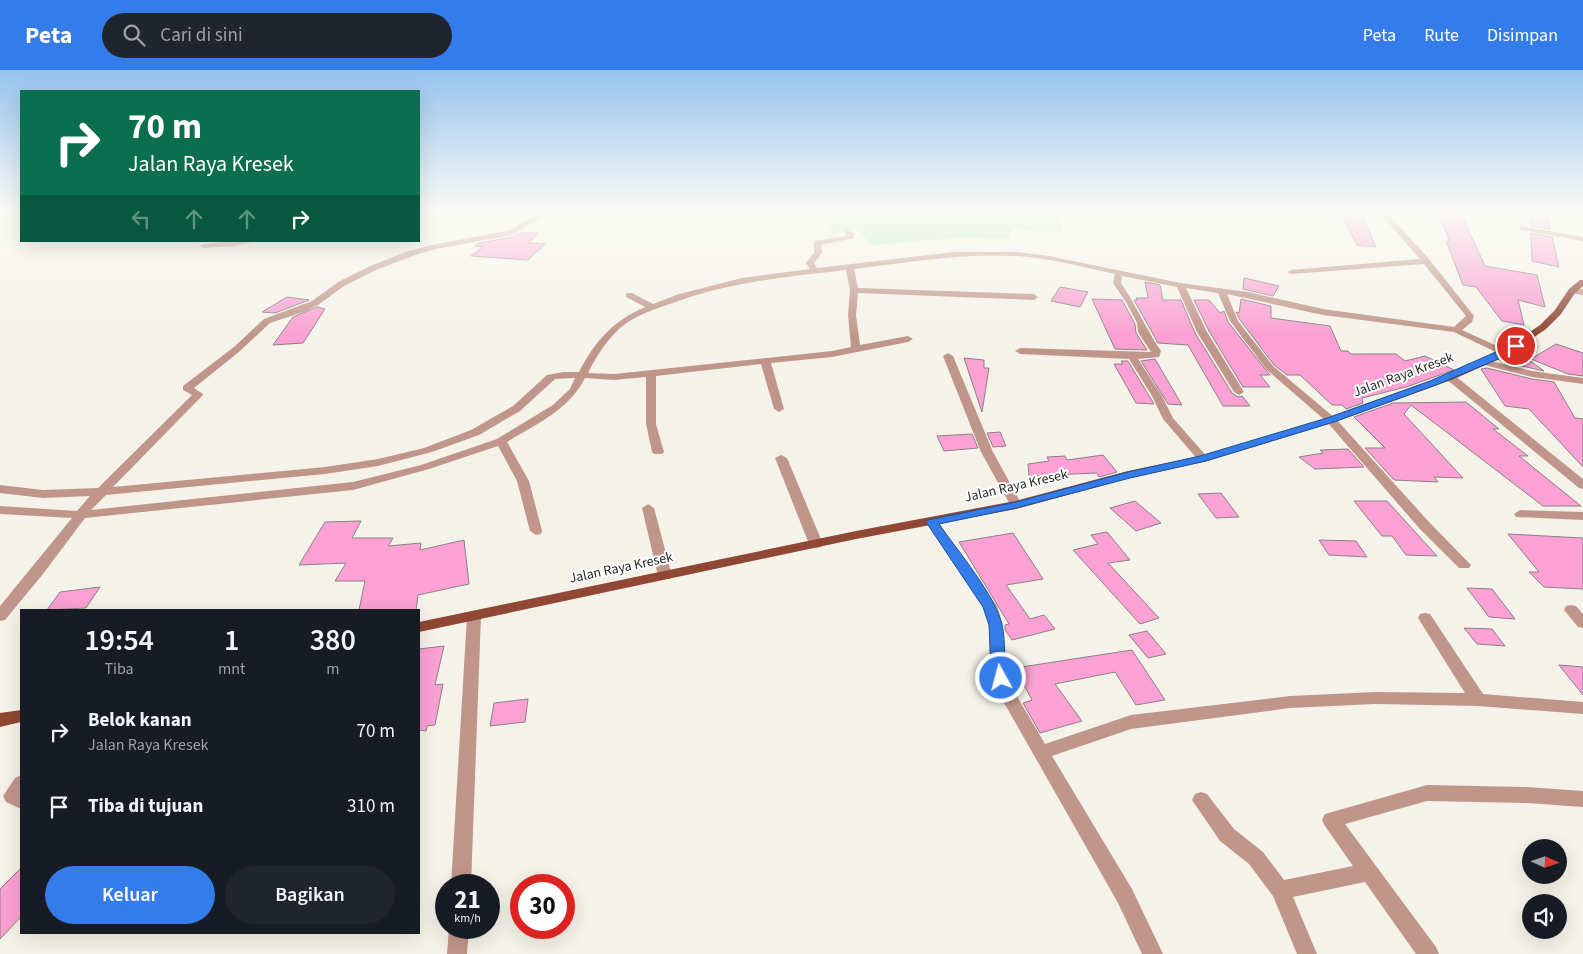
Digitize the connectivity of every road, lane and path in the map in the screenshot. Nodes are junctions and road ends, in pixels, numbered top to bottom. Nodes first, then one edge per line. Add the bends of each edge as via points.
1 (414, 253) edge
2 (818, 253) edge
3 (978, 253) edge
4 (994, 253) edge
5 (1419, 253) edge
6 (1426, 261) junction
7 (850, 268) junction
8 (815, 272) junction
9 (1119, 272) junction
10 (1291, 272) dead end
11 (1583, 282) edge
12 (1180, 284) junction
13 (854, 290) junction
14 (1221, 290) junction
15 (1578, 292) edge
16 (629, 295) dead end
17 (1034, 297) dead end
18 (651, 306) junction
19 (1456, 330) junction
20 (908, 339) dead end
21 (856, 349) junction
22 (1020, 351) dead end
23 (1505, 353) junction
24 (948, 356) dead end
25 (1132, 356) junction
26 (765, 361) junction
27 (1483, 362) junction
28 (651, 373) junction
29 (573, 375) junction
30 (1450, 377) junction
31 (1583, 381) edge
32 (1238, 392) dead end
33 (779, 409) dead end
34 (1331, 420) junction
35 (501, 441) junction
36 (658, 452) dead end
37 (781, 458) dead end
38 (1203, 459) junction
39 (366, 465) junction
40 (401, 466) junction
41 (309, 482) junction
42 (355, 483) junction
43 (1583, 485) edge
44 (249, 488) junction
45 (3, 493) edge
46 (101, 493) junction
47 (1016, 505) junction
48 (648, 508) dead end
49 (0, 510) edge
50 (83, 511) junction
51 (1520, 514) dead end
52 (1583, 516) edge
53 (932, 522) junction
54 (536, 531) dead end
55 (816, 544) junction
56 (1464, 566) dead end
57 (665, 576) junction
58 (1570, 610) dead end
59 (0, 616) edge
60 (474, 616) junction
61 (1425, 618) dead end
62 (1583, 623) edge
63 (420, 627) edge
64 (1478, 700) junction
65 (1583, 708) edge
66 (20, 716) edge
67 (0, 720) edge
68 (1042, 752) junction
69 (20, 784) edge
70 (1583, 799) edge
71 (20, 800) edge
72 (1201, 800) dead end
73 (1370, 872) junction
74 (462, 874) edge
75 (1280, 890) junction
76 (459, 939) edge
77 (458, 954) edge
78 (1153, 954) edge
79 (1306, 954) edge
80 (1429, 954) edge

1 - 46 street via 341,284 297,312 267,321 187,388 198,394
2 - 8 street via 810,263
3 - 7 street
4 - 9 street via 1048,258
5 - 6 street
6 - 10 street
6 - 19 street via 1470,316 1470,320
7 - 8 street
7 - 13 street
8 - 18 street via 742,280
9 - 12 street
9 - 25 street via 1117,283 1157,354
11 - 15 main road, Jalan Raya Kresek
12 - 14 street
12 - 32 street via 1202,332
13 - 17 street
13 - 21 street via 852,315
14 - 19 street via 1323,312
14 - 34 street via 1234,320 1270,368
15 - 23 main road, Jalan Raya Kresek via 1542,327
16 - 18 street
18 - 29 street via 616,327
19 - 23 street
20 - 21 street
21 - 26 street
22 - 25 street
23 - 27 main road, Jalan Raya Kresek
24 - 47 street via 987,452
25 - 38 street via 1168,419
26 - 28 street
26 - 33 street
27 - 30 main road, Jalan Raya Kresek
27 - 31 street via 1532,374
28 - 29 street via 614,377
28 - 36 street via 651,424
29 - 35 street via 574,390 557,407
29 - 40 street via 551,378 511,414
30 - 34 main road, Jalan Raya Kresek
30 - 43 street
34 - 38 main road, Jalan Raya Kresek
34 - 56 street
35 - 40 street via 434,464
35 - 54 street via 523,481
37 - 55 street
38 - 47 main road, Jalan Raya Kresek
39 - 40 street
39 - 41 street
39 - 42 street
40 - 42 street
41 - 42 street
41 - 44 street
41 - 44 street
44 - 46 street
44 - 50 street
45 - 46 street
46 - 50 street
47 - 53 main road, Jalan Raya Kresek
48 - 57 street
49 - 50 street
50 - 59 street
51 - 52 street
53 - 55 main road, Jalan Raya Kresek
53 - 68 street via 990,606 996,625 998,668 1006,692
55 - 57 main road, Jalan Raya Kresek
57 - 60 main road, Jalan Raya Kresek
58 - 62 street
60 - 63 main road, Jalan Raya Kresek
60 - 74 street
61 - 64 street
64 - 65 street
64 - 68 street via 1375,698 1290,702 1131,722
66 - 67 main road
68 - 78 street via 1125,896
69 - 71 street via 12,796
70 - 73 street via 1427,793 1331,820
72 - 75 street via 1227,835 1256,858
73 - 75 street
73 - 80 street
75 - 79 street
76 - 77 street

